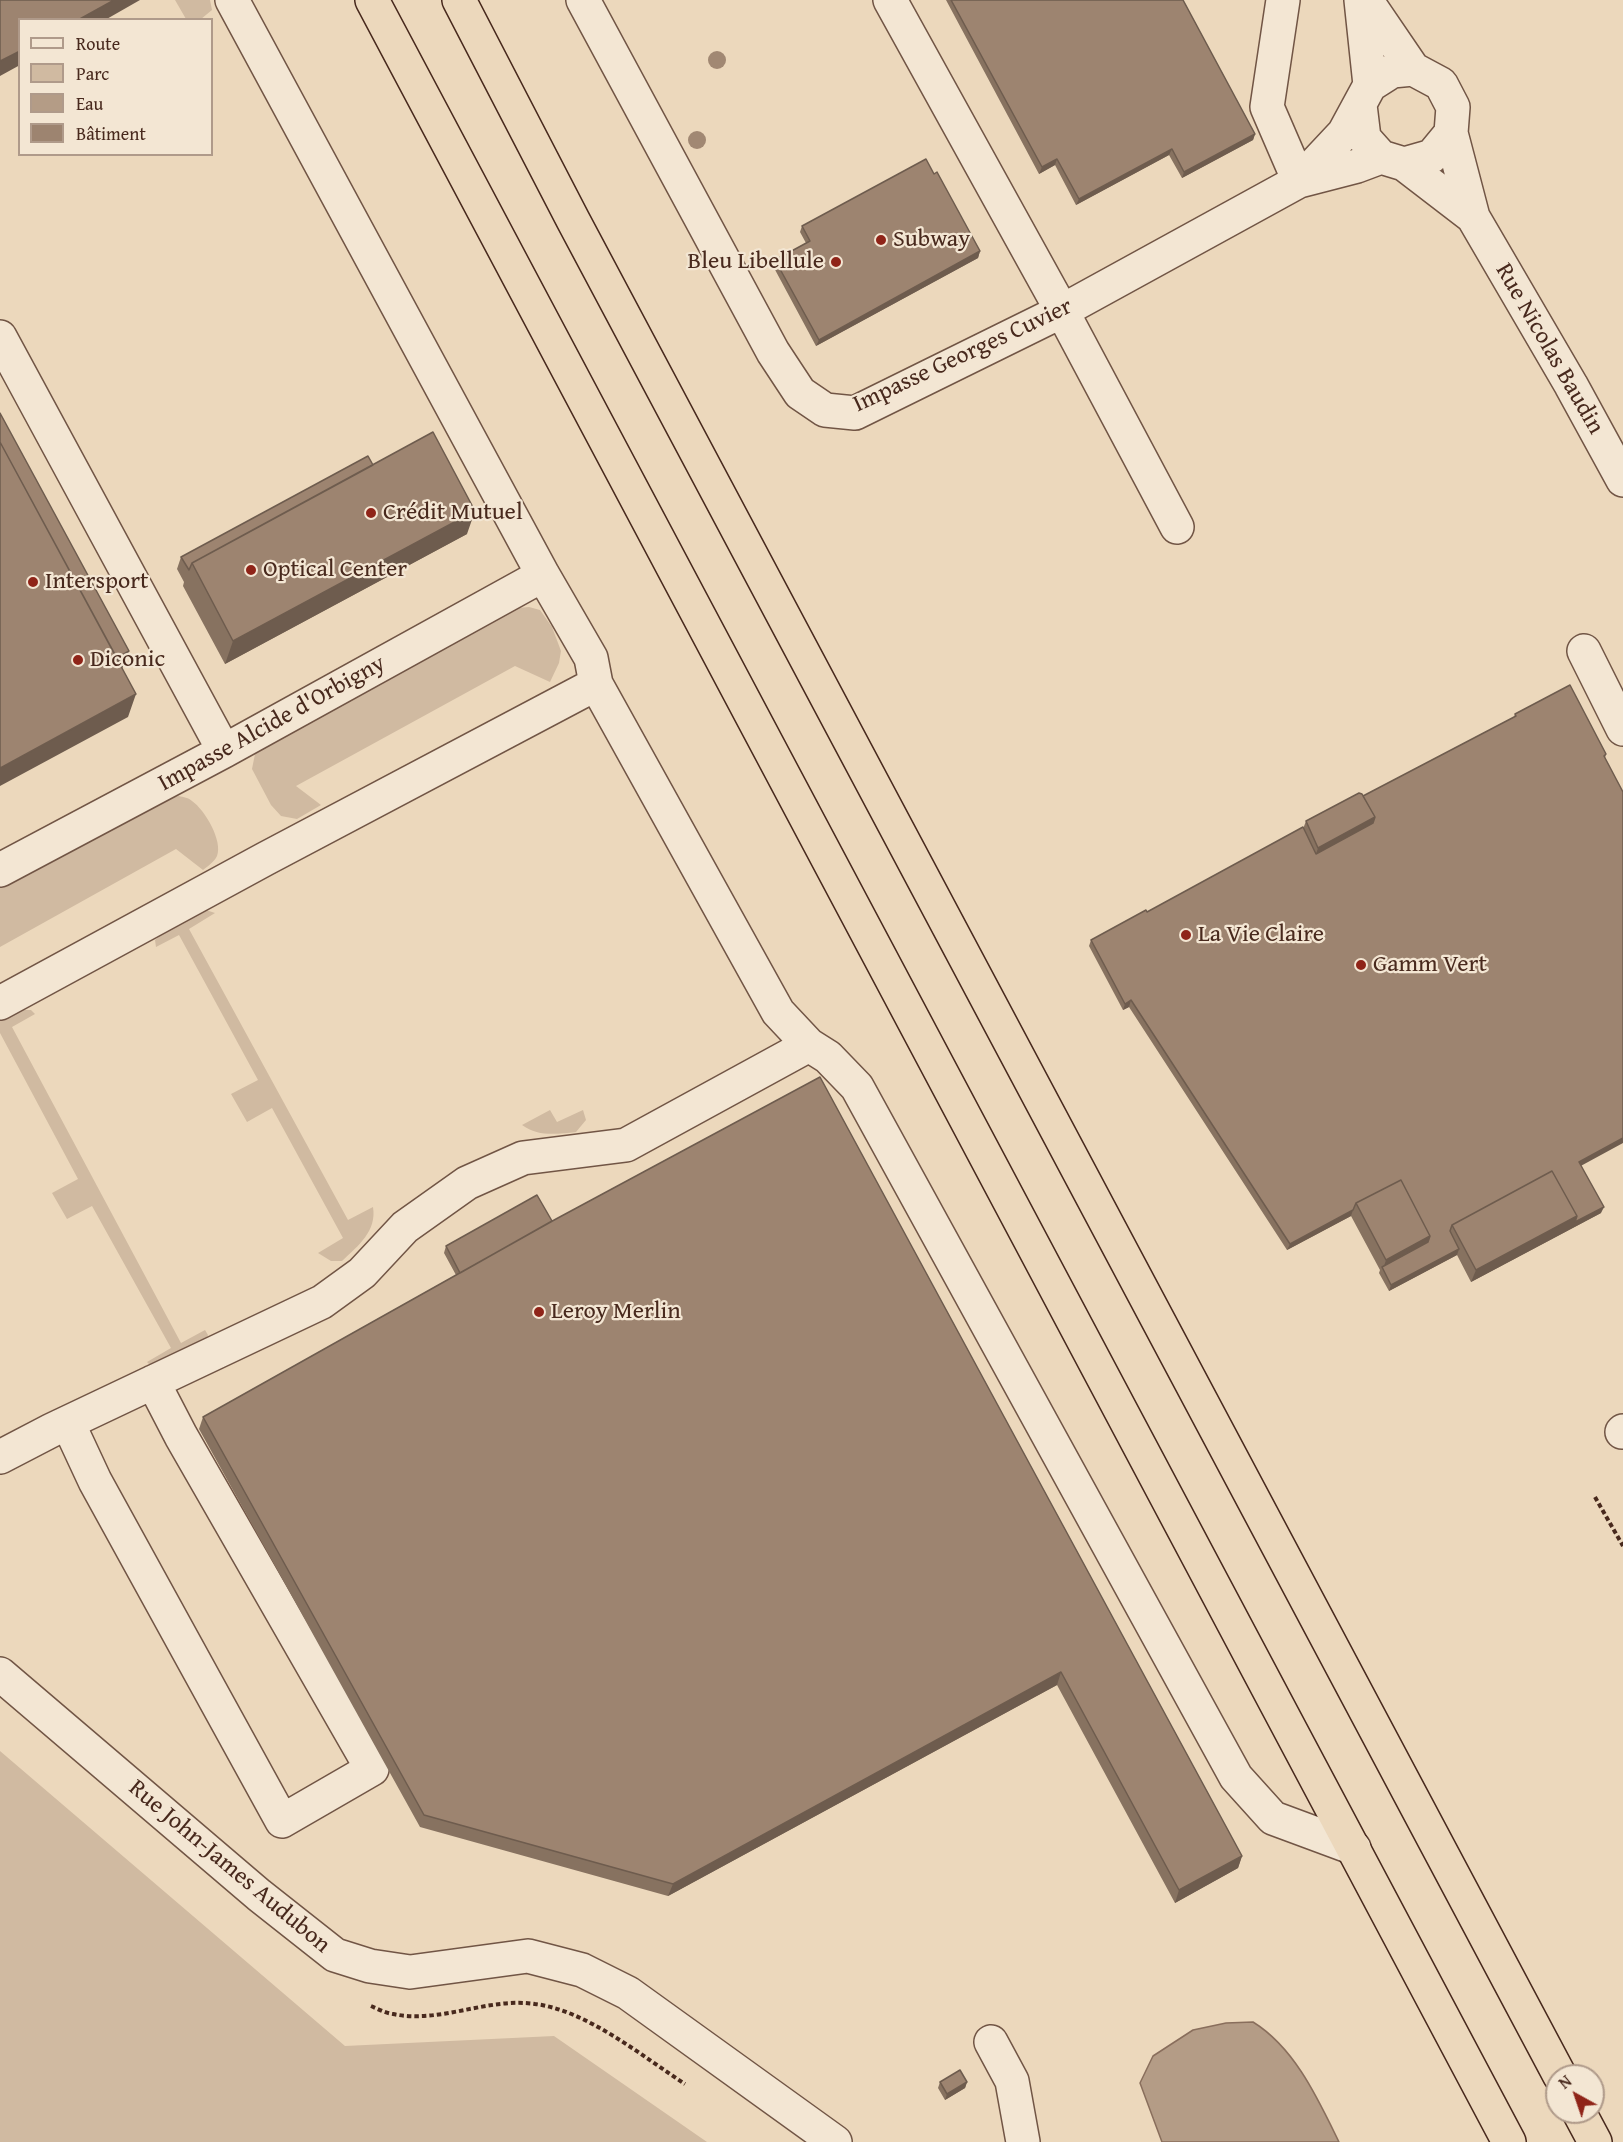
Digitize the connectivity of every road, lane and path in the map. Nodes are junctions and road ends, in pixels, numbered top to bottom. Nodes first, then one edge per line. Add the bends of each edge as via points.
1 (232, 0) edge
2 (372, 0) edge
3 (459, 0) edge
4 (583, 0) edge
5 (890, 0) edge
6 (1283, 0) edge
7 (1363, 0) edge
8 (1413, 69) junction
9 (1365, 95) junction
10 (1451, 133) junction
11 (1393, 160) junction
12 (1299, 182) junction
13 (1473, 217) junction
14 (1062, 311) junction
15 (0, 336) edge
16 (1623, 480) edge
17 (1177, 527) dead end
18 (543, 575) junction
19 (1584, 651) dead end
20 (596, 684) junction
21 (1623, 729) edge
22 (224, 751) junction
23 (0, 870) edge
24 (0, 1003) edge
25 (809, 1045) junction
26 (153, 1382) junction
27 (68, 1423) junction
28 (0, 1457) edge
29 (1595, 1497) dead end
30 (1623, 1546) edge
31 (0, 1674) edge
32 (1354, 1848) junction
33 (991, 2042) dead end
34 (1554, 2064) edge
35 (1585, 2124) edge
36 (835, 2142) edge
37 (1023, 2142) edge
38 (1509, 2142) edge
39 (1595, 2142) edge

1 - 18 street
2 - 32 highway
3 - 34 highway
4 - 14 street, Impasse Georges Cuvier via 773,352 800,393 825,410 855,412
5 - 14 street
6 - 12 street via 1267,107
7 - 8 street
7 - 9 street
8 - 9 street via 1392,71
8 - 10 street via 1441,84 1453,107
9 - 11 street via 1364,138
9 - 12 street, Impasse Georges Cuvier via 1344,133
10 - 11 street via 1432,156
10 - 13 street, Rue Nicolas Baudin
11 - 12 street, Impasse Georges Cuvier
11 - 13 street, Rue Nicolas Baudin
12 - 14 street, Impasse Georges Cuvier
13 - 16 street, Rue Nicolas Baudin
14 - 17 street
15 - 22 street
18 - 20 street via 591,658
18 - 22 street, Impasse Alcide d'Orbigny
19 - 21 street
20 - 24 street
20 - 25 street via 778,1012
22 - 23 street, Impasse Alcide d'Orbigny
25 - 26 street via 626,1145 523,1158 467,1183 405,1227 362,1273 322,1302
25 - 32 street via 828,1057 857,1087 1236,1777 1273,1818
26 - 27 street
26 - 27 street via 372,1769 282,1821 95,1481
27 - 28 street
29 - 30 path
31 - 36 street, Rue John-James Audubon via 335,1955 410,1972 528,1956 582,1970 628,1993
32 - 38 highway
33 - 37 street via 1012,2081
35 - 39 highway

